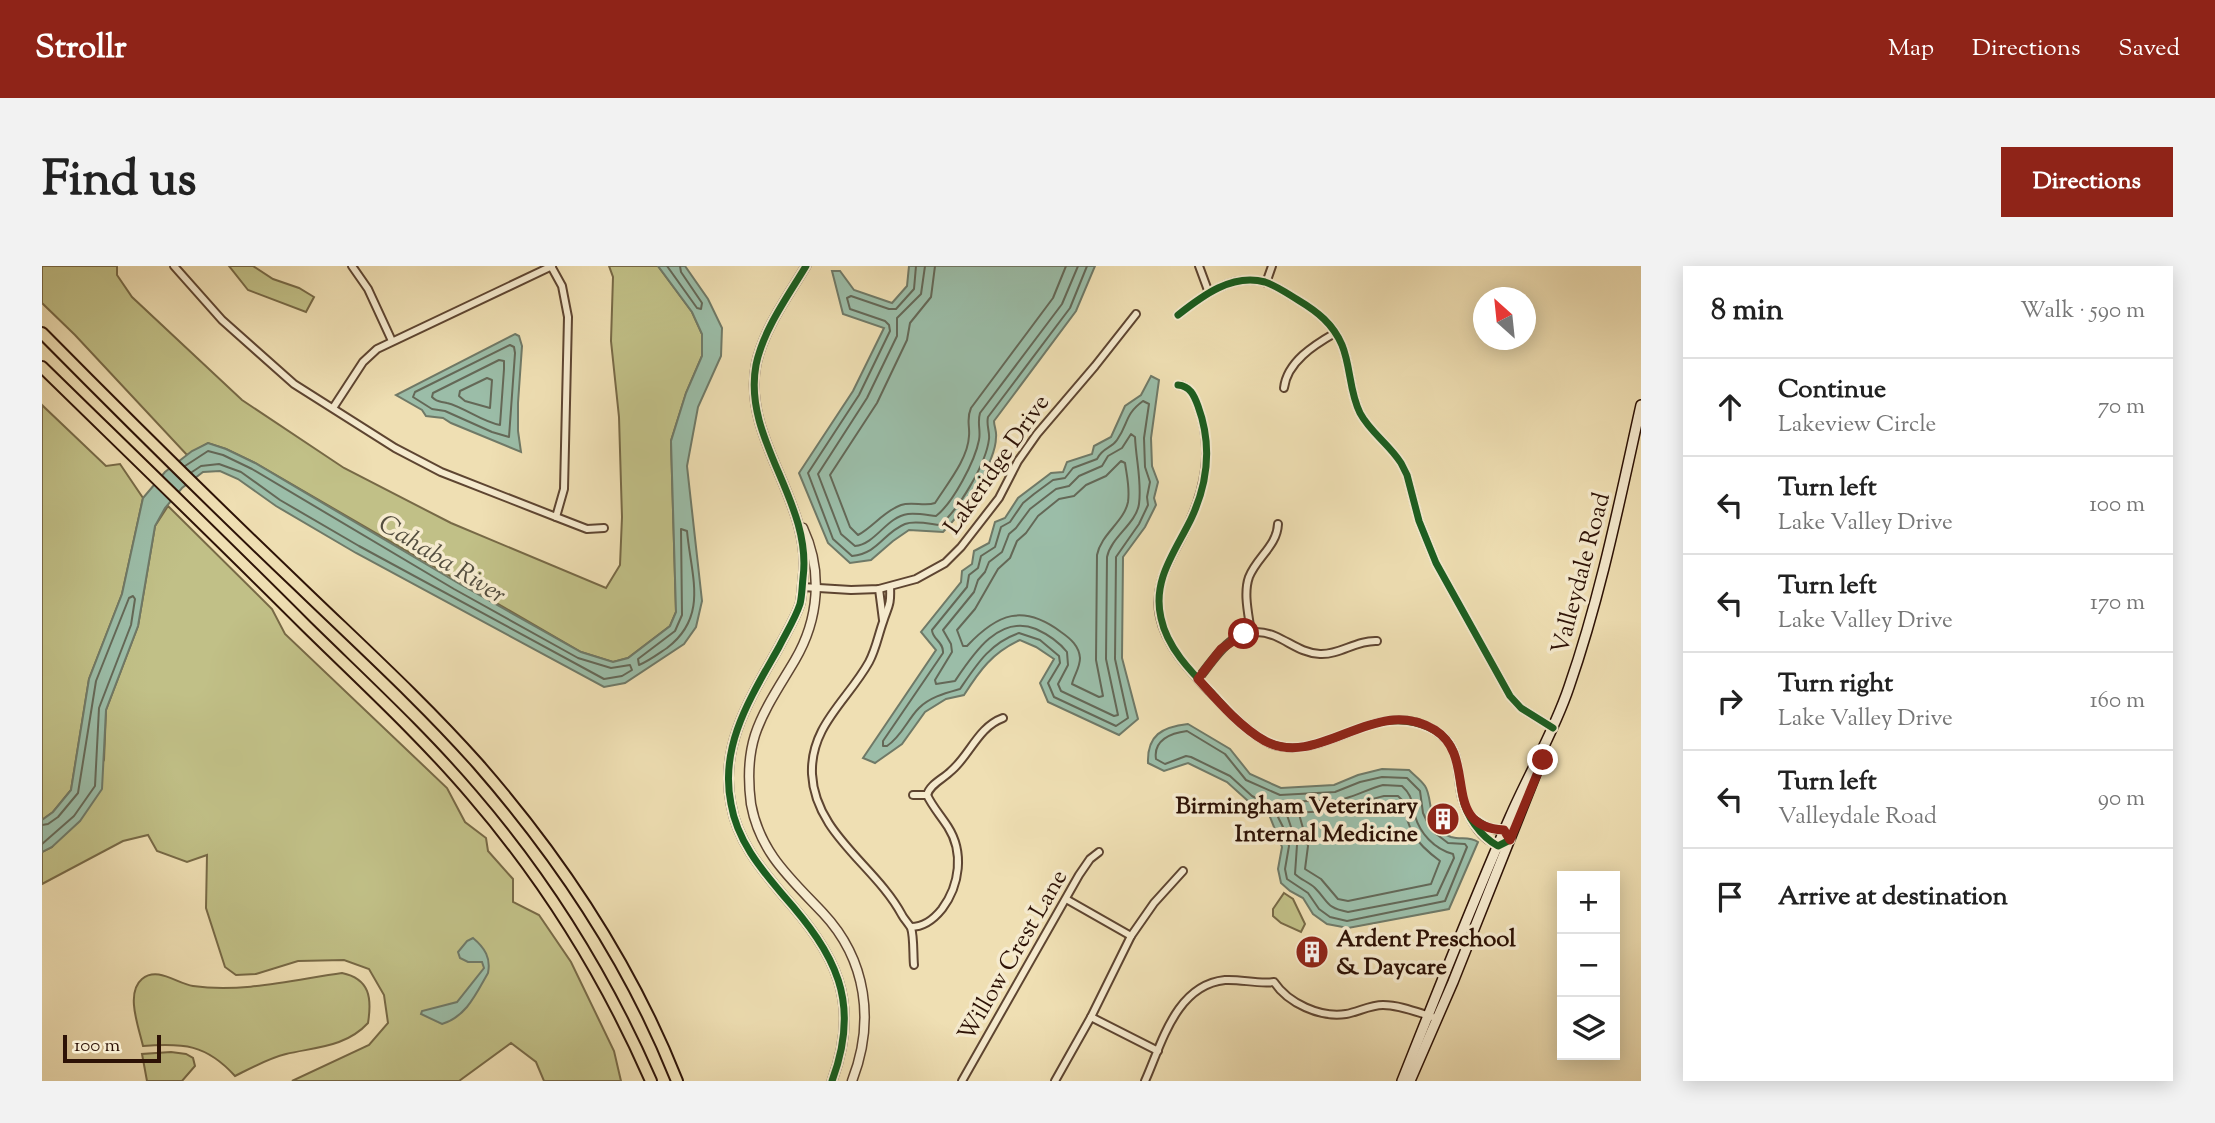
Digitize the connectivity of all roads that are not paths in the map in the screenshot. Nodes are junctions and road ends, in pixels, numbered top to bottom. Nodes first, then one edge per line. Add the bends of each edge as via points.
1 (174, 266) edge
2 (552, 266) edge
3 (806, 266) edge
4 (1199, 266) edge
5 (1272, 266) edge
6 (357, 268) edge
7 (1266, 283) junction
8 (1209, 293) junction
9 (1136, 314) dead end
10 (1178, 316) dead end
11 (42, 333) edge
12 (1335, 333) junction
13 (392, 341) junction
14 (42, 367) edge
15 (1178, 384) dead end
16 (1284, 388) dead end
17 (1641, 405) edge
18 (333, 408) junction
19 (556, 517) junction
20 (798, 519) junction
21 (1278, 524) dead end
22 (604, 528) dead end
23 (802, 587) junction
24 (816, 587) junction
25 (890, 587) junction
26 (879, 589) junction
27 (883, 620) junction
28 (1251, 633) junction
29 (1377, 641) dead end
30 (1198, 679) junction
31 (1003, 718) dead end
32 (1553, 728) junction
33 (1545, 748) junction
34 (913, 795) dead end
35 (927, 795) junction
36 (1470, 816) junction
37 (1504, 830) junction
38 (1510, 840) junction
39 (1498, 846) junction
40 (1099, 852) dead end
41 (1183, 871) dead end
42 (1066, 899) junction
43 (911, 927) junction
44 (1131, 936) junction
45 (914, 965) dead end
46 (1091, 1017) junction
47 (1432, 1017) junction
48 (1158, 1051) junction
49 (651, 1081) edge
50 (677, 1081) edge
51 (832, 1081) edge
52 (852, 1081) edge
53 (962, 1081) edge
54 (1055, 1081) edge
55 (1144, 1081) edge
56 (1402, 1081) edge
57 (1410, 1081) edge

1 - 18 street via 234,331 294,384
2 - 13 street
2 - 19 street via 562,286 568,317 564,489
3 - 20 street via 765,339 754,392 758,419
4 - 8 street
5 - 7 street
6 - 13 street
7 - 8 street via 1238,281
7 - 12 street via 1323,316
8 - 10 street
9 - 25 street, Lakeridge Drive via 1037,434 999,498 953,556 933,572
11 - 50 highway via 442,725 505,796 540,839 612,948
12 - 16 street via 1304,352
12 - 32 street via 1344,348 1356,403 1365,422 1401,463 1425,538 1449,590 1510,696
13 - 18 street via 367,357
14 - 49 highway via 437,756 499,827 581,946
15 - 30 street via 1189,389 1197,402 1208,455 1198,502 1164,570 1158,604 1167,637
17 - 32 main road, Valleydale Road via 1601,577
18 - 19 street via 426,465
19 - 22 street via 587,529
20 - 23 street via 804,557
20 - 24 street via 811,546
21 - 28 street via 1276,538 1248,583
23 - 24 street, Lakeridge Drive
23 - 51 street via 795,617 739,721 729,754 728,787 735,821 747,847 821,942 836,973 845,1024
24 - 26 street, Lakeridge Drive
24 - 52 street via 806,640 755,736 750,792 757,825 775,862 837,929 855,960 866,1014 862,1051
25 - 26 street, Lakeridge Drive
25 - 27 street via 890,610
26 - 27 street
27 - 43 street via 870,662 822,727 812,759 813,784 831,825
28 - 29 street via 1272,635 1317,654
28 - 30 street via 1227,643
30 - 36 street via 1257,736 1286,747 1313,744 1380,721 1404,720 1428,727 1454,751 1462,800
31 - 35 street via 988,726
32 - 33 main road, Valleydale Road
33 - 37 main road, Valleydale Road
33 - 38 main road, Valleydale Road
34 - 35 street
35 - 43 street via 953,835 958,870 953,890 938,914
36 - 37 street via 1489,828
36 - 39 street via 1480,834
37 - 38 street
37 - 39 main road, Valleydale Road
38 - 39 street
38 - 47 main road, Valleydale Road
39 - 47 main road, Valleydale Road
40 - 42 street, Willow Crest Lane
41 - 44 street
42 - 44 street
42 - 53 street, Willow Crest Lane
43 - 45 street
44 - 46 street
46 - 48 street
46 - 54 street
47 - 48 street via 1384,1005 1323,1013 1291,1000 1274,982 1223,981 1201,988 1182,1003
47 - 56 main road, Valleydale Road
47 - 57 main road, Valleydale Road
48 - 55 street

